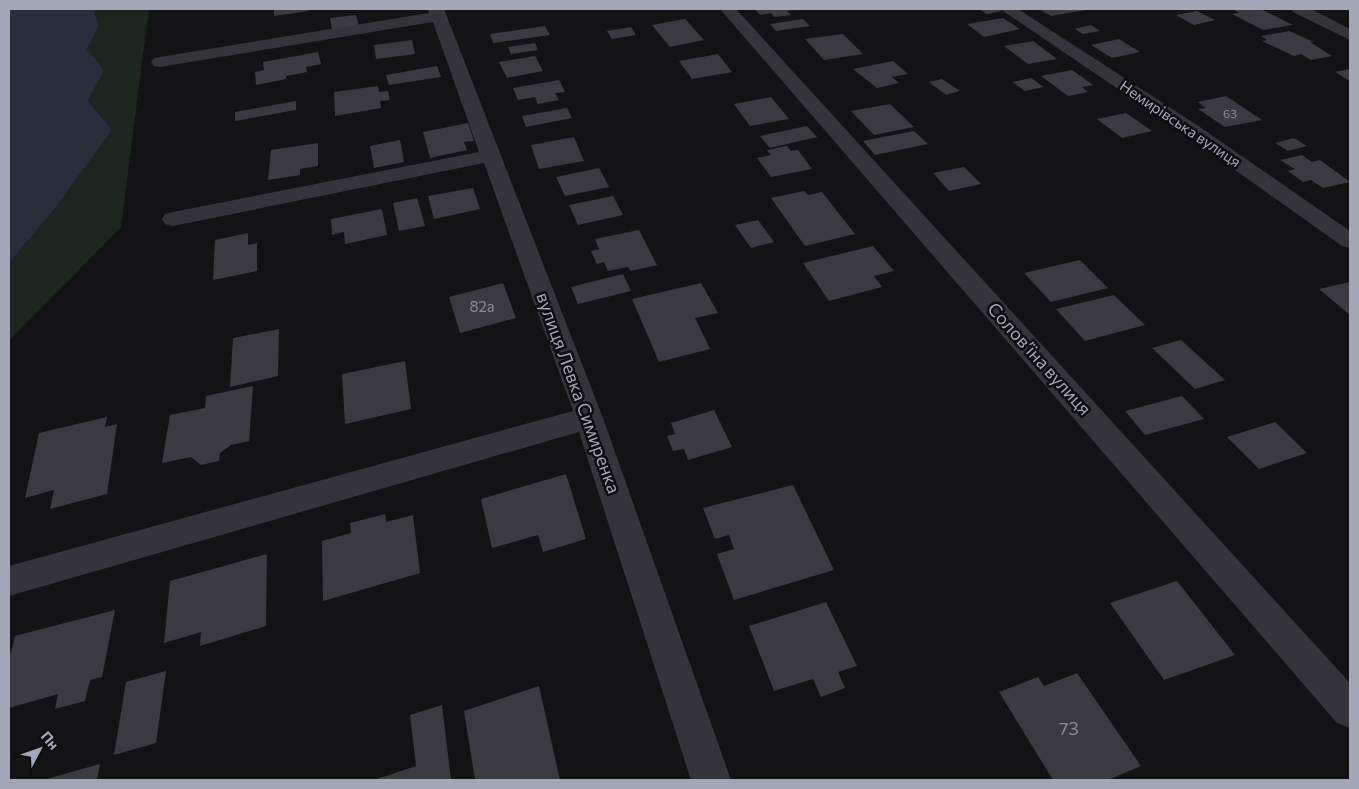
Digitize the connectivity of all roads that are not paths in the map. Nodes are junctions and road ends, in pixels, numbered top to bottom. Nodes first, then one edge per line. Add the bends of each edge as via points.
1 (728, 9) edge
2 (1008, 9) edge
3 (1298, 9) edge
4 (437, 12) edge
5 (1350, 35) edge
6 (160, 62) dead end
7 (490, 156) junction
8 (173, 219) dead end
9 (1350, 241) edge
10 (589, 418) junction
11 (9, 581) edge
12 (1350, 710) edge
13 (711, 780) edge

1 - 12 street, Соловʼїна вулиця
2 - 9 street, Немирівська вулиця via 1190,129
3 - 5 street
4 - 6 street
4 - 7 street, вулиця Левка Симиренка
7 - 8 street
7 - 10 street, вулиця Левка Симиренка
10 - 11 street
10 - 13 street, вулиця Левка Симиренка

